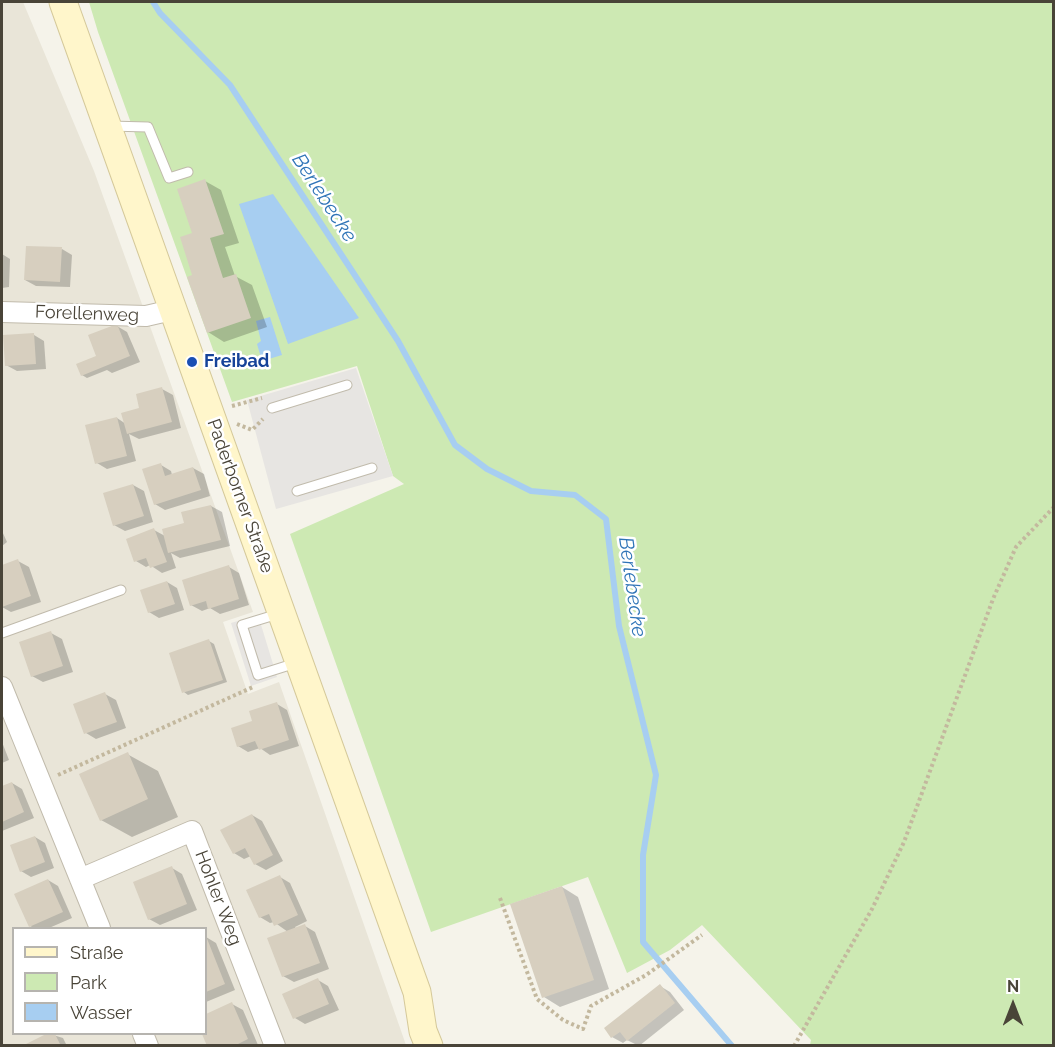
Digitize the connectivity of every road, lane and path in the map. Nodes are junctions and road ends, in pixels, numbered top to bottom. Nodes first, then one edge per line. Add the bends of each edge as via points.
1 (63, 2) edge
2 (107, 126) junction
3 (188, 172) dead end
4 (172, 310) junction
5 (2, 312) edge
6 (347, 385) dead end
7 (244, 402) dead end
8 (272, 408) dead end
9 (266, 417) dead end
10 (372, 468) dead end
11 (297, 491) dead end
12 (1053, 507) edge
13 (121, 590) dead end
14 (283, 612) junction
15 (2, 633) edge
16 (300, 662) junction
17 (258, 675) junction
18 (3, 695) edge
19 (40, 783) junction
20 (80, 879) junction
21 (500, 898) dead end
22 (100, 927) edge
23 (702, 935) dead end
24 (417, 992) junction
25 (276, 1046) edge
26 (429, 1046) edge
27 (446, 1046) edge
28 (794, 1046) edge

1 - 2 main road, Paderborner Straße
2 - 3 lane via 148,127 169,178
2 - 4 main road, Paderborner Straße
4 - 5 street, Forellenweg via 146,316
4 - 14 main road, Paderborner Straße
6 - 8 lane
7 - 9 path via 231,406 237,423 252,430
10 - 11 lane
12 - 28 path via 1016,547 993,599 904,842 872,909
13 - 15 lane
14 - 16 main road, Paderborner Straße
14 - 17 lane via 242,625
16 - 17 lane
16 - 24 main road, Paderborner Straße
17 - 19 path via 252,688
18 - 19 street
19 - 20 street
20 - 22 street
20 - 25 street, Hohler Weg via 192,831
21 - 23 path via 537,999 563,1020 583,1029 591,1006 646,975
24 - 26 main road, Paderborner Straße
24 - 27 main road, Paderborner Straße via 438,1024

